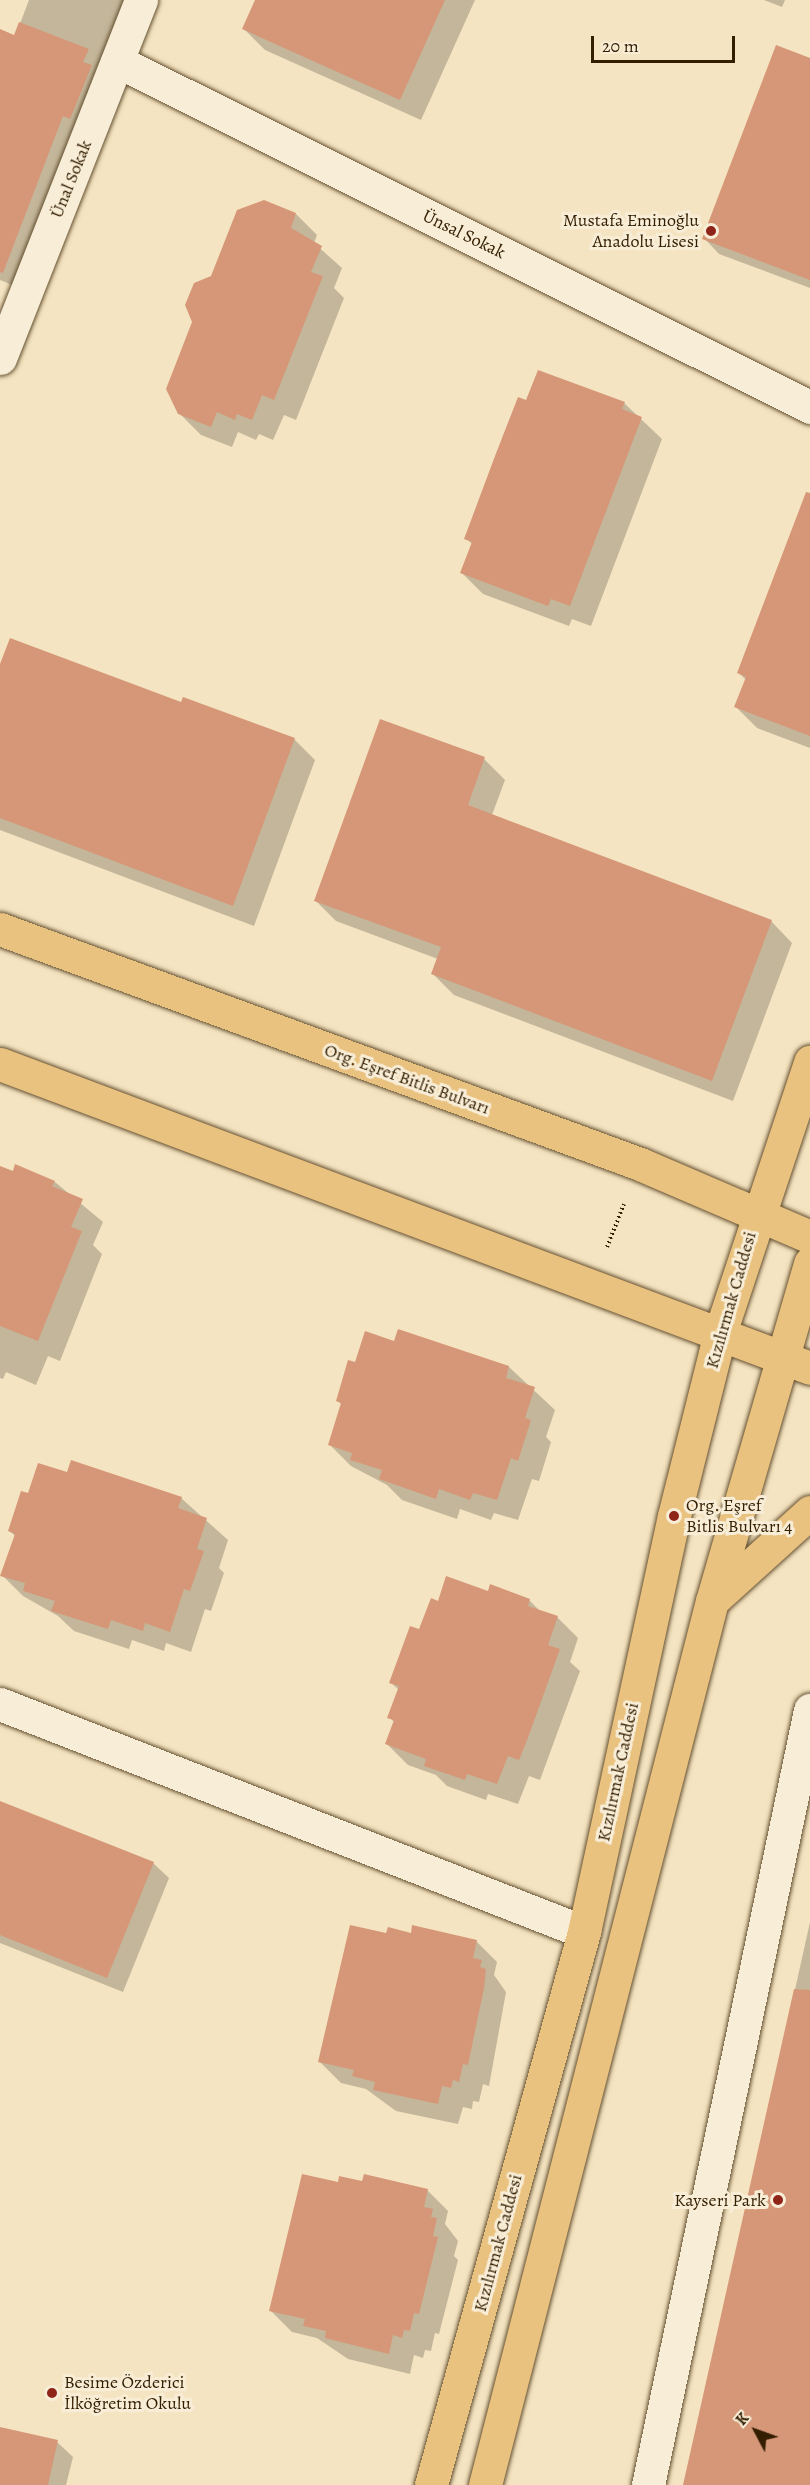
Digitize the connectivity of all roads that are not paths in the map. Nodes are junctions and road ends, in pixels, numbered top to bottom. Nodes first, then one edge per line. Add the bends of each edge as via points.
1 (141, 0) edge
2 (117, 61) junction
3 (0, 358) edge
4 (810, 407) edge
5 (0, 929) edge
6 (810, 1062) edge
7 (0, 1064) edge
8 (757, 1214) junction
9 (810, 1237) edge
10 (810, 1263) edge
11 (720, 1333) junction
12 (796, 1362) edge
13 (810, 1512) edge
14 (712, 1601) junction
15 (0, 1704) edge
16 (810, 1710) edge
17 (584, 1932) junction
18 (431, 2485) edge
19 (485, 2485) edge
20 (648, 2485) edge

1 - 2 street, Ünal Sokak
2 - 3 street, Ünal Sokak
2 - 4 street, Ünsal Sokak
5 - 8 main road, Org. Eşref Bitlis Bulvarı via 640,1164
6 - 8 main road, Kızılırmak Caddesi
7 - 11 main road
8 - 9 main road, Org. Eşref Bitlis Bulvarı
8 - 11 main road, Kızılırmak Caddesi
10 - 12 main road
11 - 12 main road
11 - 17 main road, Kızılırmak Caddesi via 674,1516
12 - 14 main road
13 - 14 main road
14 - 19 main road
15 - 17 street
16 - 20 street
17 - 18 main road, Kızılırmak Caddesi

